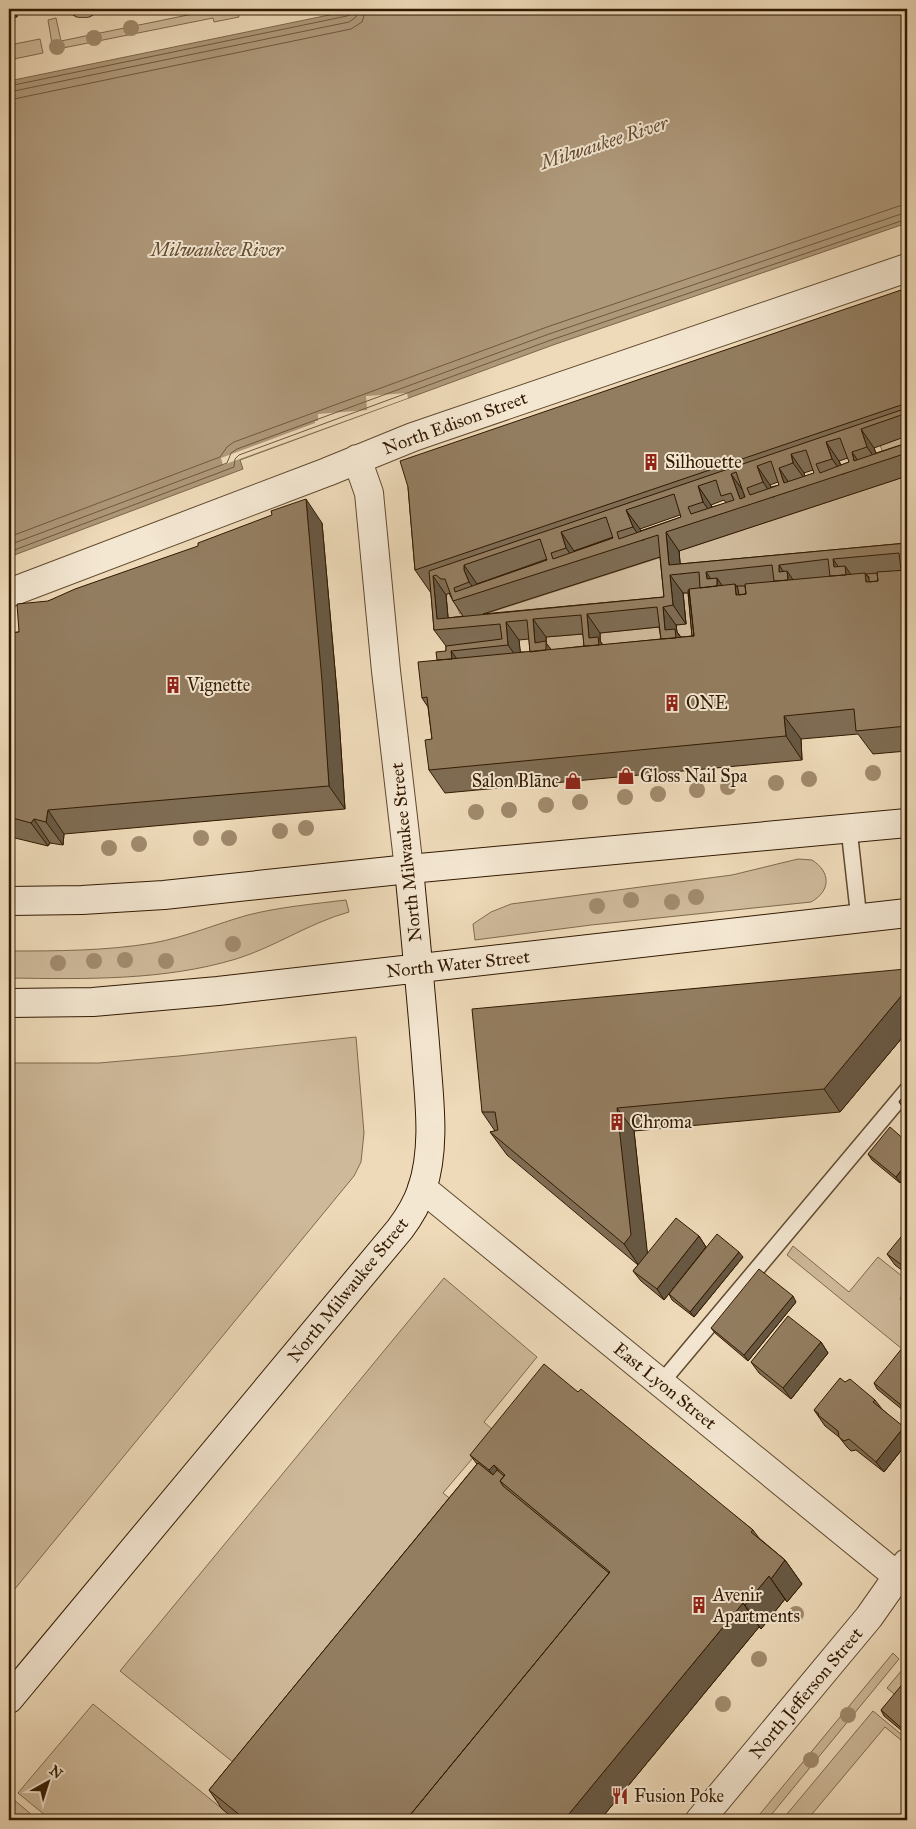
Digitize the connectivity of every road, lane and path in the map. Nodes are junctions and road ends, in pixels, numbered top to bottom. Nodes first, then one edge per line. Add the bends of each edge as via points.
1 (79, 9) edge
2 (87, 9) edge
3 (907, 268) edge
4 (357, 459) junction
5 (9, 592) edge
6 (907, 823) edge
7 (849, 829) junction
8 (409, 869) junction
9 (9, 901) edge
10 (907, 913) edge
11 (859, 918) junction
12 (419, 968) junction
13 (9, 1003) edge
14 (907, 1090) edge
15 (422, 1188) junction
16 (661, 1383) junction
17 (904, 1575) edge
18 (9, 1700) edge
19 (700, 1820) edge

1 - 2 lane
3 - 4 street, North Edison Street
4 - 5 street, North Edison Street
4 - 8 street, North Milwaukee Street via 369,493
6 - 7 street
7 - 8 street
7 - 11 lane
8 - 9 street via 164,894
8 - 12 street, North Milwaukee Street
10 - 11 street, North Water Street
11 - 12 street, North Water Street
12 - 13 street, North Water Street via 93,1002
12 - 15 street, North Milwaukee Street via 430,1119 429,1152
14 - 16 lane
15 - 16 street, East Lyon Street
15 - 18 street, North Milwaukee Street via 400,1229
16 - 17 street, East Lyon Street
17 - 19 street, North Jefferson Street

